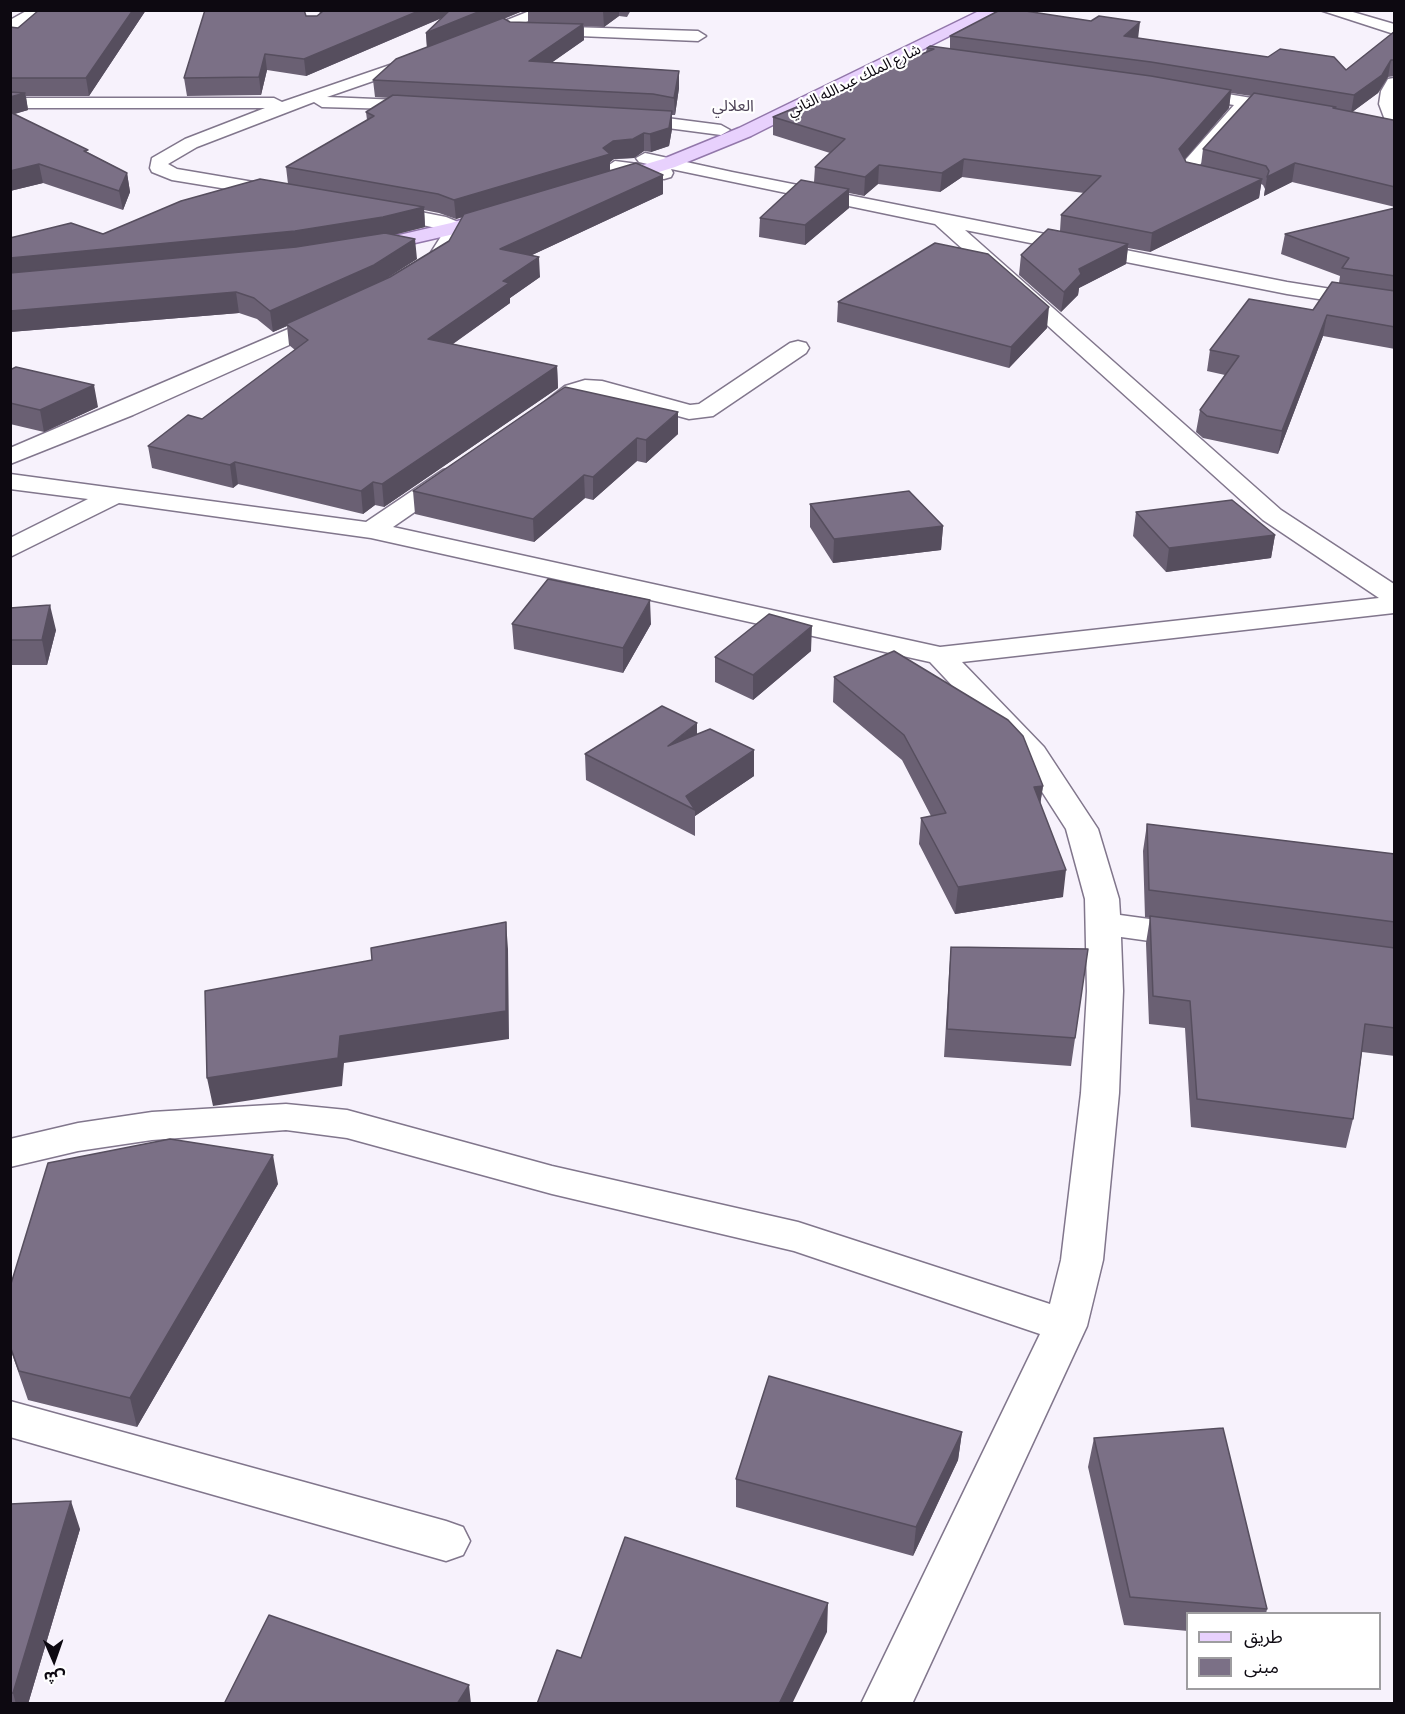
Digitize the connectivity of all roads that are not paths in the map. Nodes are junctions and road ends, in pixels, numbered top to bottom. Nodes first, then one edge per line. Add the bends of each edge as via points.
1 (547, 10) edge
2 (966, 10) edge
3 (994, 10) edge
4 (1327, 10) edge
5 (42, 13) edge
6 (10, 27) edge
7 (1395, 29) edge
8 (497, 30) junction
9 (698, 36) dead end
10 (464, 43) edge
11 (442, 52) edge
12 (907, 54) junction
13 (940, 58) edge
14 (1395, 83) edge
15 (1170, 90) edge
16 (299, 101) junction
17 (1246, 102) junction
18 (10, 103) edge
19 (443, 107) edge
20 (1303, 112) edge
21 (607, 116) edge
22 (1391, 124) edge
23 (721, 130) junction
24 (669, 163) junction
25 (644, 165) junction
26 (732, 178) junction
27 (1244, 189) edge
28 (301, 195) edge
29 (512, 205) edge
30 (359, 206) edge
31 (939, 219) junction
32 (448, 224) junction
33 (1023, 236) junction
34 (385, 245) junction
35 (442, 255) junction
36 (990, 261) junction
37 (419, 270) edge
38 (1395, 305) edge
39 (348, 309) edge
40 (798, 348) dead end
41 (523, 427) edge
42 (10, 457) edge
43 (466, 466) edge
44 (10, 481) edge
45 (114, 496) junction
46 (371, 530) junction
47 (10, 549) edge
48 (1395, 596) edge
49 (1395, 605) edge
50 (940, 656) junction
51 (1102, 924) junction
52 (1219, 939) edge
53 (11, 1153) edge
54 (1066, 1326) junction
55 (10, 1419) edge
56 (446, 1541) dead end
57 (886, 1704) edge

1 - 8 street
2 - 23 main road, شارع الملك عبدالله الثاني via 884,54
3 - 12 main road, شارع الملك عبدالله الثاني
4 - 7 street
5 - 6 street
8 - 9 street
8 - 10 street
11 - 16 street
12 - 13 street
12 - 24 main road, شارع الملك عبدالله الثاني via 745,132
14 - 22 street via 1389,91
15 - 17 street
16 - 18 street
16 - 19 street
16 - 28 street via 191,143 158,165 172,174
17 - 20 street
17 - 27 street via 1188,167 1191,174
21 - 23 street
23 - 25 main road, شارع الملك عبدالله الثاني
24 - 25 main road, شارع الملك عبدالله الثاني
24 - 26 street
25 - 25 main road, شارع الملك عبدالله الثاني via 588,182 615,167
25 - 26 street
26 - 31 street
29 - 32 main road
30 - 32 street
31 - 33 street
31 - 36 street
32 - 34 main road
32 - 34 main road via 352,246
32 - 35 street
33 - 36 street
33 - 38 street
34 - 35 street
35 - 37 street
36 - 48 street via 1272,515
39 - 42 street via 125,410
40 - 41 street via 705,411 689,411 585,387 573,391
43 - 46 street
44 - 45 street
45 - 46 street
45 - 47 street
46 - 50 street
49 - 50 street
50 - 51 street via 1033,754 1082,829 1102,899
51 - 52 street
51 - 54 street via 1105,991 1097,1126 1082,1260
53 - 54 street via 152,1125 286,1117 347,1124 552,1180 798,1237
54 - 57 street
55 - 56 street

